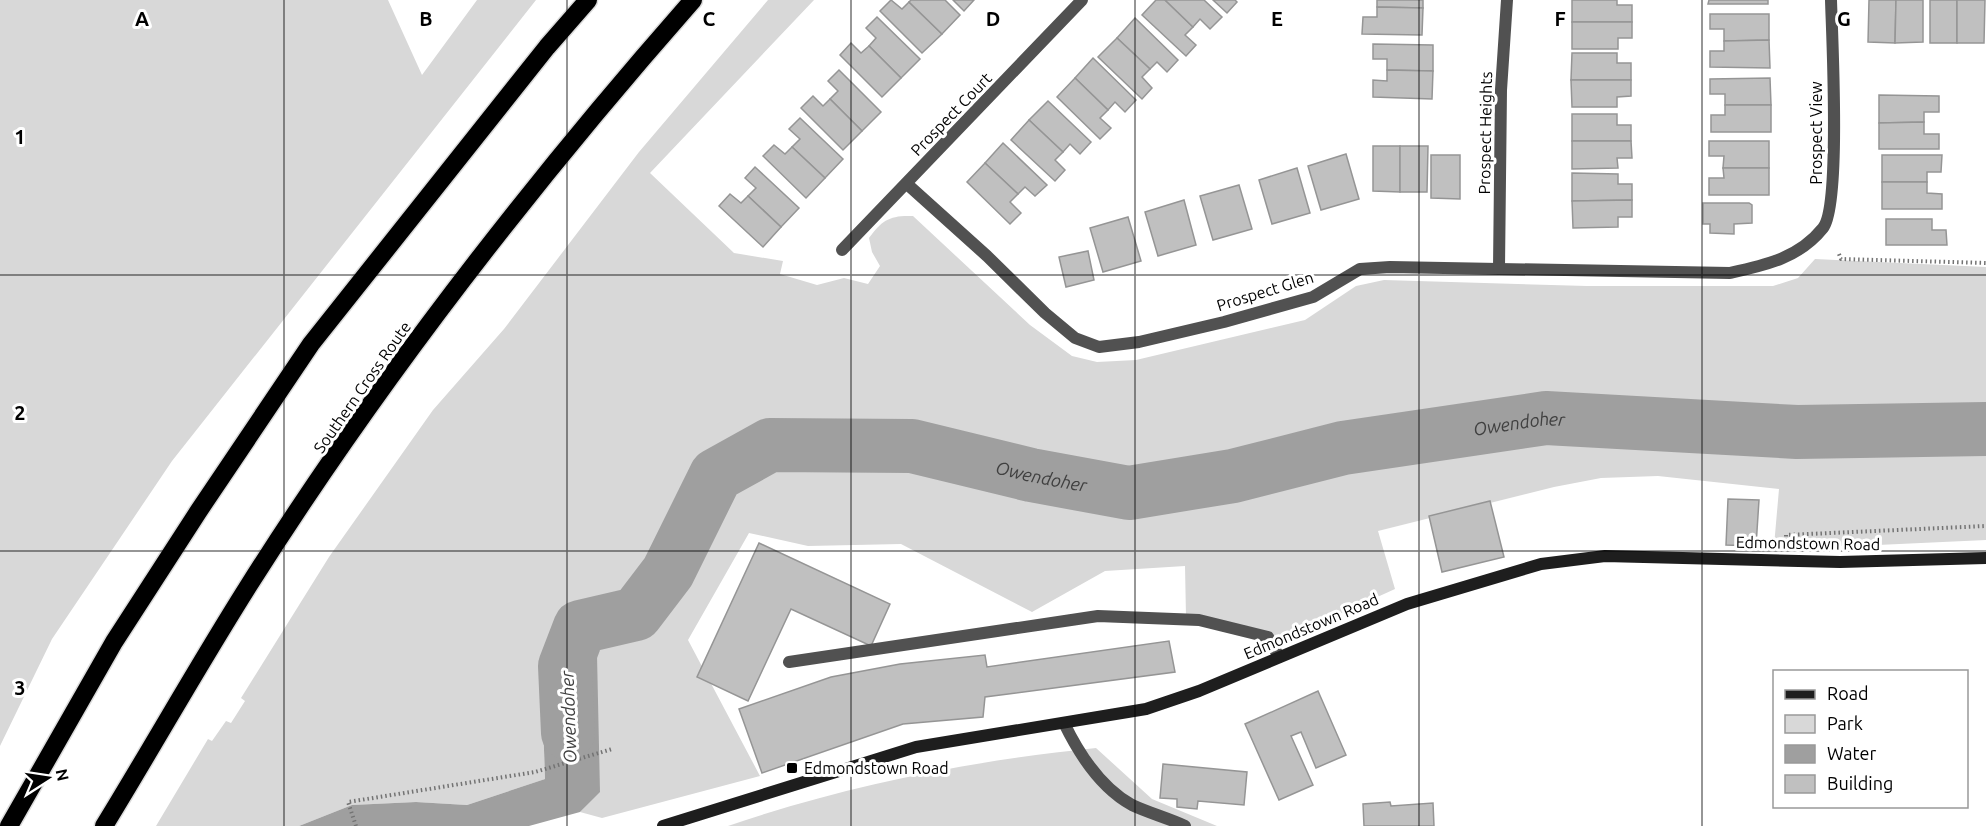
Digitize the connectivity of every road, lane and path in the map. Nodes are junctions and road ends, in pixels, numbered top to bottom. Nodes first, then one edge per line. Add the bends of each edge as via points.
1 (588, 0) edge
2 (693, 0) edge
3 (1082, 0) edge
4 (1507, 0) edge
5 (1831, 0) edge
6 (907, 184) junction
7 (842, 250) dead end
8 (1797, 253) joint
9 (1839, 254) dead end
10 (1986, 263) edge
11 (1499, 268) junction
12 (1986, 526) edge
13 (1986, 558) edge
14 (1785, 560) junction
15 (1279, 657) junction
16 (789, 662) dead end
17 (1064, 723) junction
18 (612, 749) dead end
19 (9, 826) edge
20 (104, 826) edge
21 (356, 826) edge
22 (663, 826) edge
23 (1185, 826) edge

1 - 19 highway via 312,345 114,642
2 - 20 highway, Southern Cross Route via 502,225 389,379 249,585
3 - 6 street, Prospect Court
4 - 11 street, Prospect Heights
5 - 8 street, Prospect View via 1834,183 1825,227
6 - 7 street, Prospect Court
6 - 11 street, Prospect Glen via 1060,326 1075,338 1099,347 1139,342 1312,297 1360,269
8 - 11 street, Prospect Glen via 1730,273
9 - 10 path via 1841,259
12 - 14 path via 1786,535
13 - 14 main road, Edmondstown Road
14 - 15 main road, Edmondstown Road via 1605,556 1541,564 1407,604
15 - 16 street via 1268,637 1198,620 1098,616
15 - 17 main road, Edmondstown Road via 1146,710
17 - 22 main road, Edmondstown Road via 916,747
17 - 23 street via 1099,778 1131,804
18 - 21 path via 535,772 348,804

